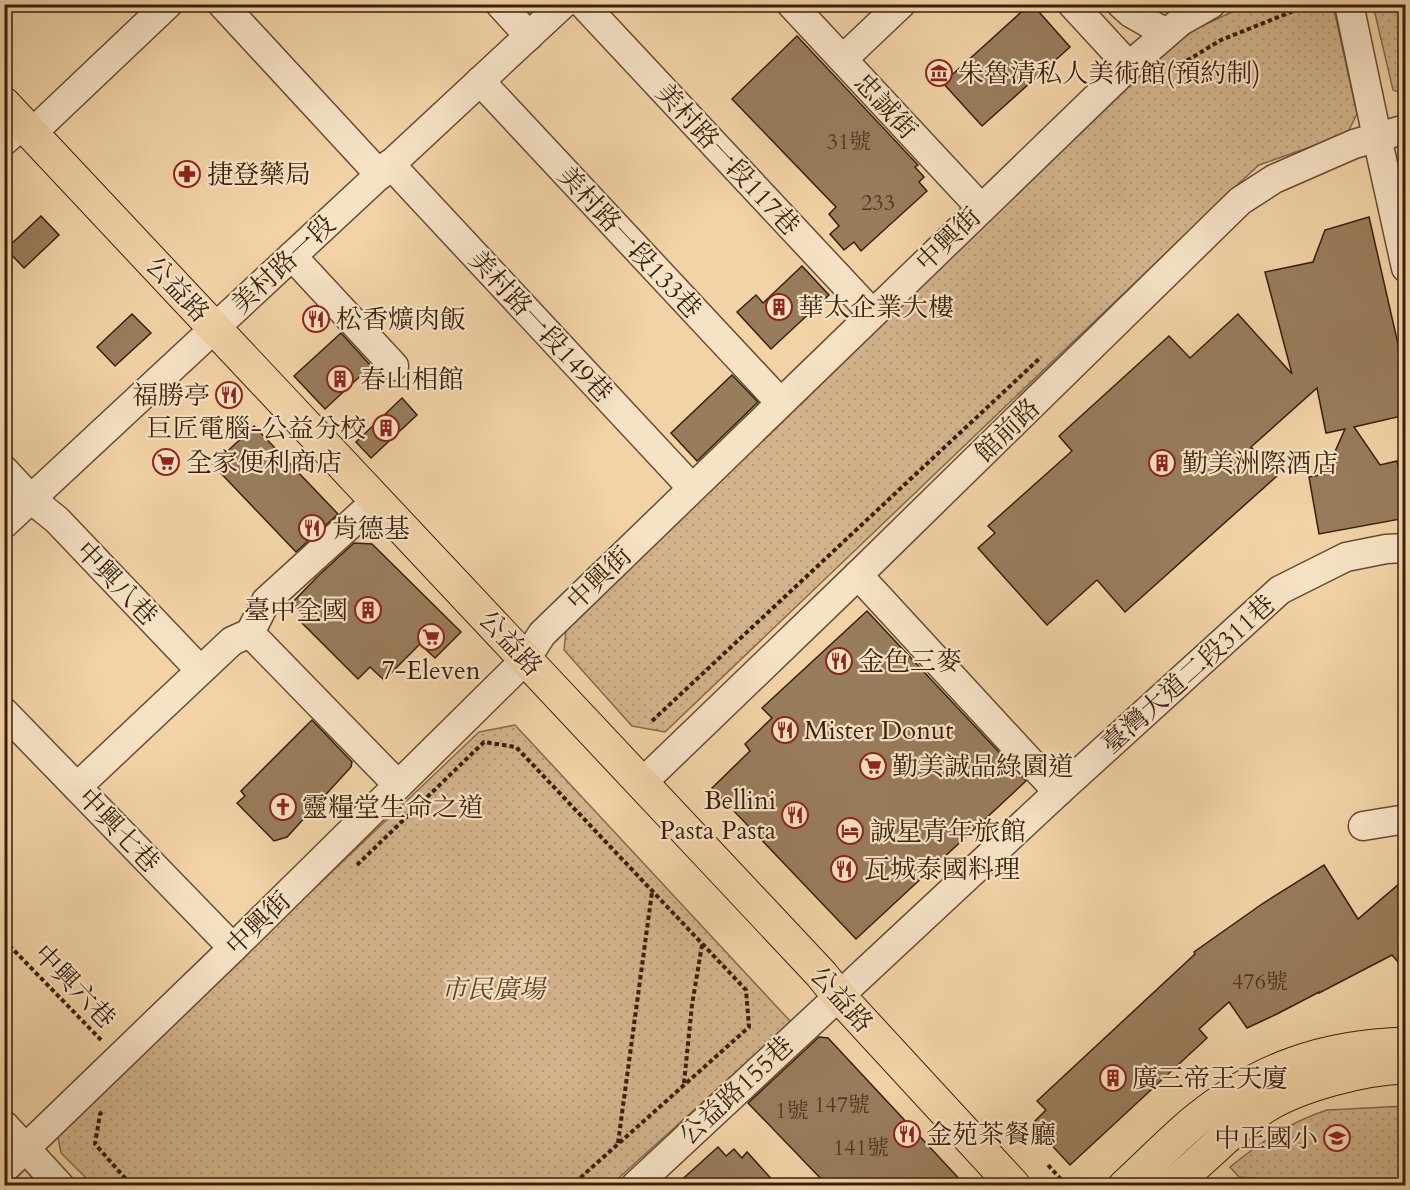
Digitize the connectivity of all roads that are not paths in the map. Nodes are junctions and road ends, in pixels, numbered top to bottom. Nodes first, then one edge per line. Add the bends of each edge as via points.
1 (168, 4) edge
2 (222, 4) edge
3 (500, 4) edge
4 (563, 4) edge
5 (583, 4) edge
6 (791, 4) edge
7 (901, 4) edge
8 (1072, 4) edge
9 (1121, 4) edge
10 (1211, 4) edge
11 (1349, 4) edge
12 (1166, 33) junction
13 (529, 36) junction
14 (843, 59) junction
15 (1140, 74) junction
16 (480, 81) junction
17 (16, 125) edge
18 (1406, 129) edge
19 (1377, 137) junction
20 (385, 170) junction
21 (981, 208) junction
22 (291, 256) junction
23 (1406, 268) edge
24 (872, 313) junction
25 (214, 328) junction
26 (393, 366) dead end
27 (780, 402) junction
28 (4, 470) edge
29 (692, 488) junction
30 (31, 499) junction
31 (376, 501) junction
32 (4, 524) edge
33 (1406, 548) edge
34 (858, 575) junction
35 (250, 633) junction
36 (526, 659) junction
37 (200, 670) junction
38 (4, 712) edge
39 (642, 783) junction
40 (398, 785) junction
41 (77, 787) junction
42 (1058, 792) junction
43 (1406, 819) edge
44 (1363, 826) dead end
45 (233, 948) junction
46 (838, 995) junction
47 (1406, 1044) edge
48 (1406, 1067) edge
49 (4, 1125) edge
50 (25, 1148) junction
51 (4, 1169) edge
52 (641, 1184) edge
53 (60, 1185) edge
54 (1014, 1185) edge
55 (1125, 1185) edge
56 (1172, 1185) edge

1 - 17 street
2 - 20 street, 美村路一段149巷
3 - 13 street
4 - 13 street, 美村路一段
5 - 24 street, 美村路一段117巷
6 - 14 street, 忠誠街
7 - 14 street
8 - 15 street
9 - 12 street
10 - 12 street, 中興街
11 - 19 street
12 - 15 street, 中興街
13 - 16 street, 美村路一段
14 - 21 street, 忠誠街
15 - 21 street, 中興街
16 - 20 street, 美村路一段
16 - 27 street, 美村路一段133巷
17 - 25 main road, 公益路
18 - 19 street, 館前路
19 - 23 street
19 - 34 street, 館前路 via 1274,179 1240,201
20 - 22 street, 美村路一段
20 - 29 street, 美村路一段149巷
21 - 24 street, 中興街
22 - 25 street, 美村路一段
22 - 26 street
24 - 27 street, 中興街
25 - 30 street, 美村路一段
25 - 31 main road, 公益路
27 - 29 street, 中興街
28 - 30 street, 中興八巷
29 - 36 street, 中興街 via 542,634
30 - 32 street, 美村路一段
30 - 37 street, 中興八巷 via 57,520
31 - 35 street via 266,601
31 - 36 main road, 公益路
33 - 42 street, 臺灣大道二段311巷 via 1346,557 1280,590
34 - 39 street, 館前路
34 - 42 street
35 - 37 street via 232,641
35 - 40 street
36 - 39 main road, 公益路
36 - 40 street, 中興街
37 - 41 street
38 - 41 street, 中興七巷
39 - 46 main road, 公益路
40 - 45 street, 中興街
41 - 45 street, 中興七巷
42 - 46 street, 臺灣大道二段311巷
43 - 44 street
45 - 50 street, 中興街
46 - 52 street, 公益路155巷
46 - 54 main road, 公益路
47 - 55 main road via 1335,1052 1271,1072 1195,1121
48 - 56 main road via 1305,1087 1264,1107
49 - 50 street
50 - 51 street, 中興街
50 - 53 street

